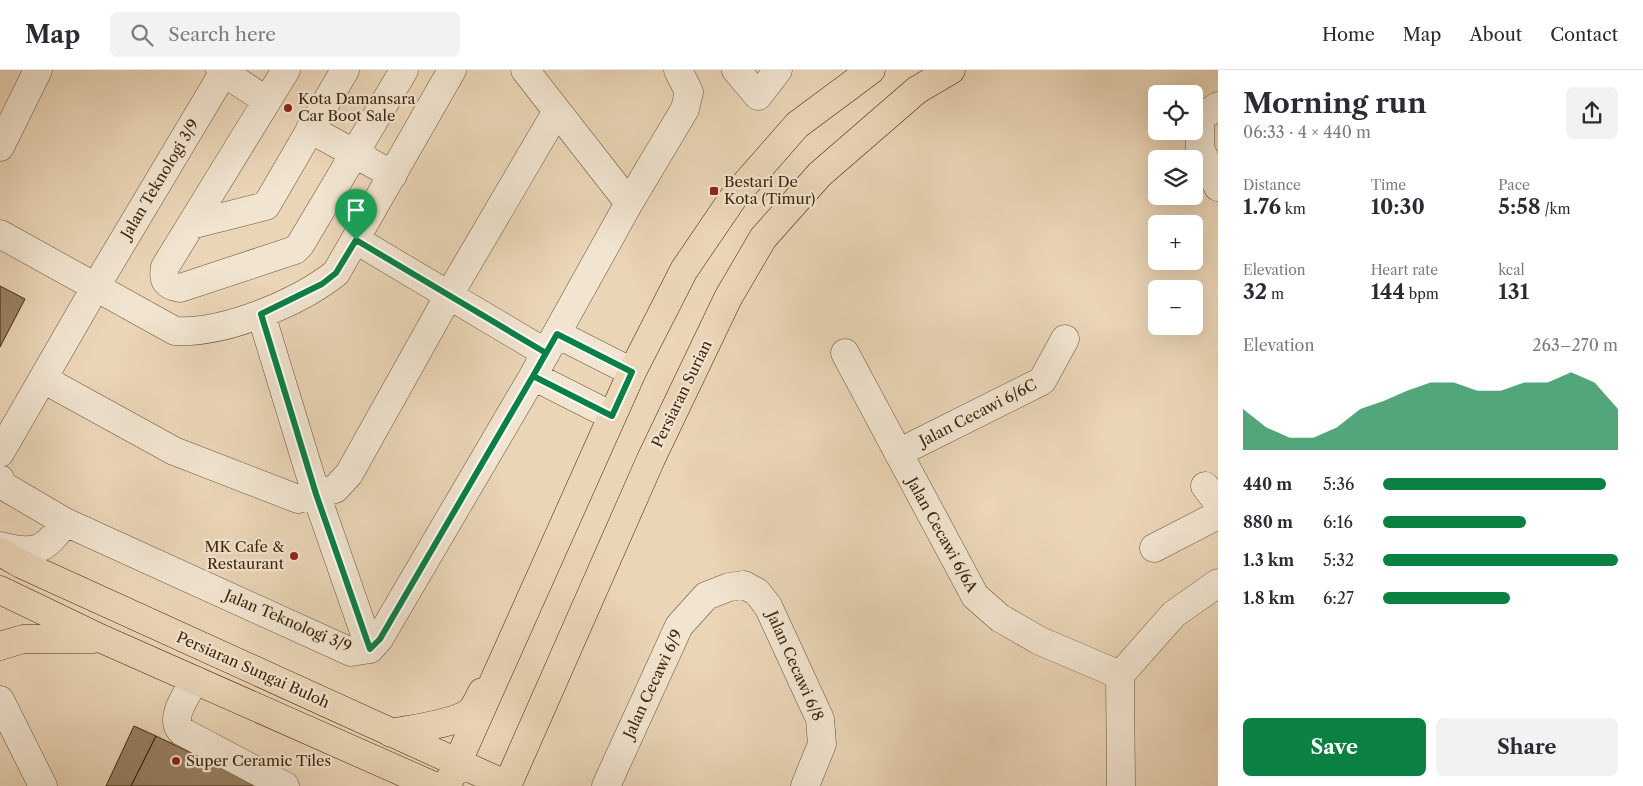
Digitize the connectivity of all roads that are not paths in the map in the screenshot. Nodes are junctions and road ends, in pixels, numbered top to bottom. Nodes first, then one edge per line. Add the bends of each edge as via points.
1 (38, 70) edge
2 (286, 70) edge
3 (345, 70) edge
4 (404, 70) edge
5 (452, 70) edge
6 (525, 70) edge
7 (678, 70) edge
8 (736, 70) edge
9 (778, 70) edge
10 (871, 70) edge
11 (951, 70) edge
12 (222, 71) edge
13 (267, 101) junction
14 (1218, 106) edge
15 (557, 111) junction
16 (310, 129) junction
17 (0, 146) edge
18 (354, 154) junction
19 (393, 175) junction
20 (1218, 187) edge
21 (629, 203) junction
22 (191, 224) junction
23 (0, 234) edge
24 (356, 240) junction
25 (95, 288) junction
26 (449, 295) junction
27 (261, 314) junction
28 (1066, 339) dead end
29 (845, 353) dead end
30 (546, 354) junction
31 (632, 372) junction
32 (43, 379) junction
33 (612, 416) junction
34 (0, 453) edge
35 (898, 453) junction
36 (0, 479) edge
37 (316, 494) junction
38 (1218, 515) edge
39 (65, 522) junction
40 (0, 546) edge
41 (1154, 548) dead end
42 (11, 558) edge
43 (1218, 583) edge
44 (744, 585) joint
45 (1, 594) edge
46 (102, 639) junction
47 (0, 646) edge
48 (370, 649) junction
49 (508, 651) junction
50 (1120, 676) junction
51 (195, 680) junction
52 (0, 700) edge
53 (391, 733) junction
54 (367, 756) junction
55 (452, 775) edge
56 (507, 785) edge
57 (43, 786) edge
58 (285, 786) edge
59 (384, 786) edge
60 (434, 786) edge
61 (606, 786) edge
62 (804, 786) edge
63 (1121, 786) edge

1 - 17 street
2 - 13 street
3 - 16 street
4 - 18 street
5 - 19 street
6 - 15 street
7 - 21 street, Jalan Teknologi 3/9 via 689,92 685,109
8 - 9 street via 758,96
10 - 31 main road via 797,126 733,198 684,270
11 - 56 main road, Persiaran Surian via 917,90 820,174 763,238 728,298 651,460
12 - 13 street
12 - 25 street, Jalan Teknologi 3/9
13 - 22 street
14 - 20 street via 1200,118 1200,148
15 - 21 street
15 - 26 street
16 - 18 street
16 - 22 street via 266,206
18 - 19 street
18 - 22 street via 294,250 180,288 170,286 163,275 165,267
19 - 24 street
21 - 30 street, Jalan Teknologi 3/9
23 - 25 street
24 - 26 street
24 - 27 street via 336,273 322,284
25 - 27 street via 175,331 191,332
25 - 32 street, Jalan Teknologi 3/9
26 - 30 street
26 - 37 street via 349,474 335,489
27 - 37 street
28 - 35 street, Jalan Cecawi 6/6C via 1042,381
29 - 35 street, Jalan Cecawi 6/6A
30 - 31 street
30 - 33 street
30 - 48 street, Jalan Teknologi 3/9 via 380,639
31 - 33 main road
32 - 34 street, Jalan Teknologi 3/9
32 - 37 street via 174,451 298,499
33 - 49 main road
35 - 50 street, Jalan Cecawi 6/6A via 975,596 1000,618 1040,641
36 - 39 street, Jalan Teknologi 3/9 via 2,485
37 - 48 street
38 - 41 street
39 - 40 street via 43,547 31,550
39 - 48 street, Jalan Teknologi 3/9 via 351,652
42 - 45 street
42 - 53 main road, Persiaran Sungai Buloh
43 - 50 street via 1174,614
44 - 61 street, Jalan Cecawi 6/9 via 706,596 679,626
44 - 62 street, Jalan Cecawi 6/8 via 758,592 768,606 820,718 822,744
45 - 46 main road
46 - 47 main road via 23,639
46 - 51 main road
49 - 53 main road via 470,712 434,725
49 - 55 main road
50 - 63 street
51 - 54 main road
51 - 58 street via 176,718 181,732
52 - 57 street
53 - 55 main road, Persiaran Sungai Buloh
54 - 59 main road
54 - 60 main road
55 - 56 main road, Persiaran Sungai Buloh

